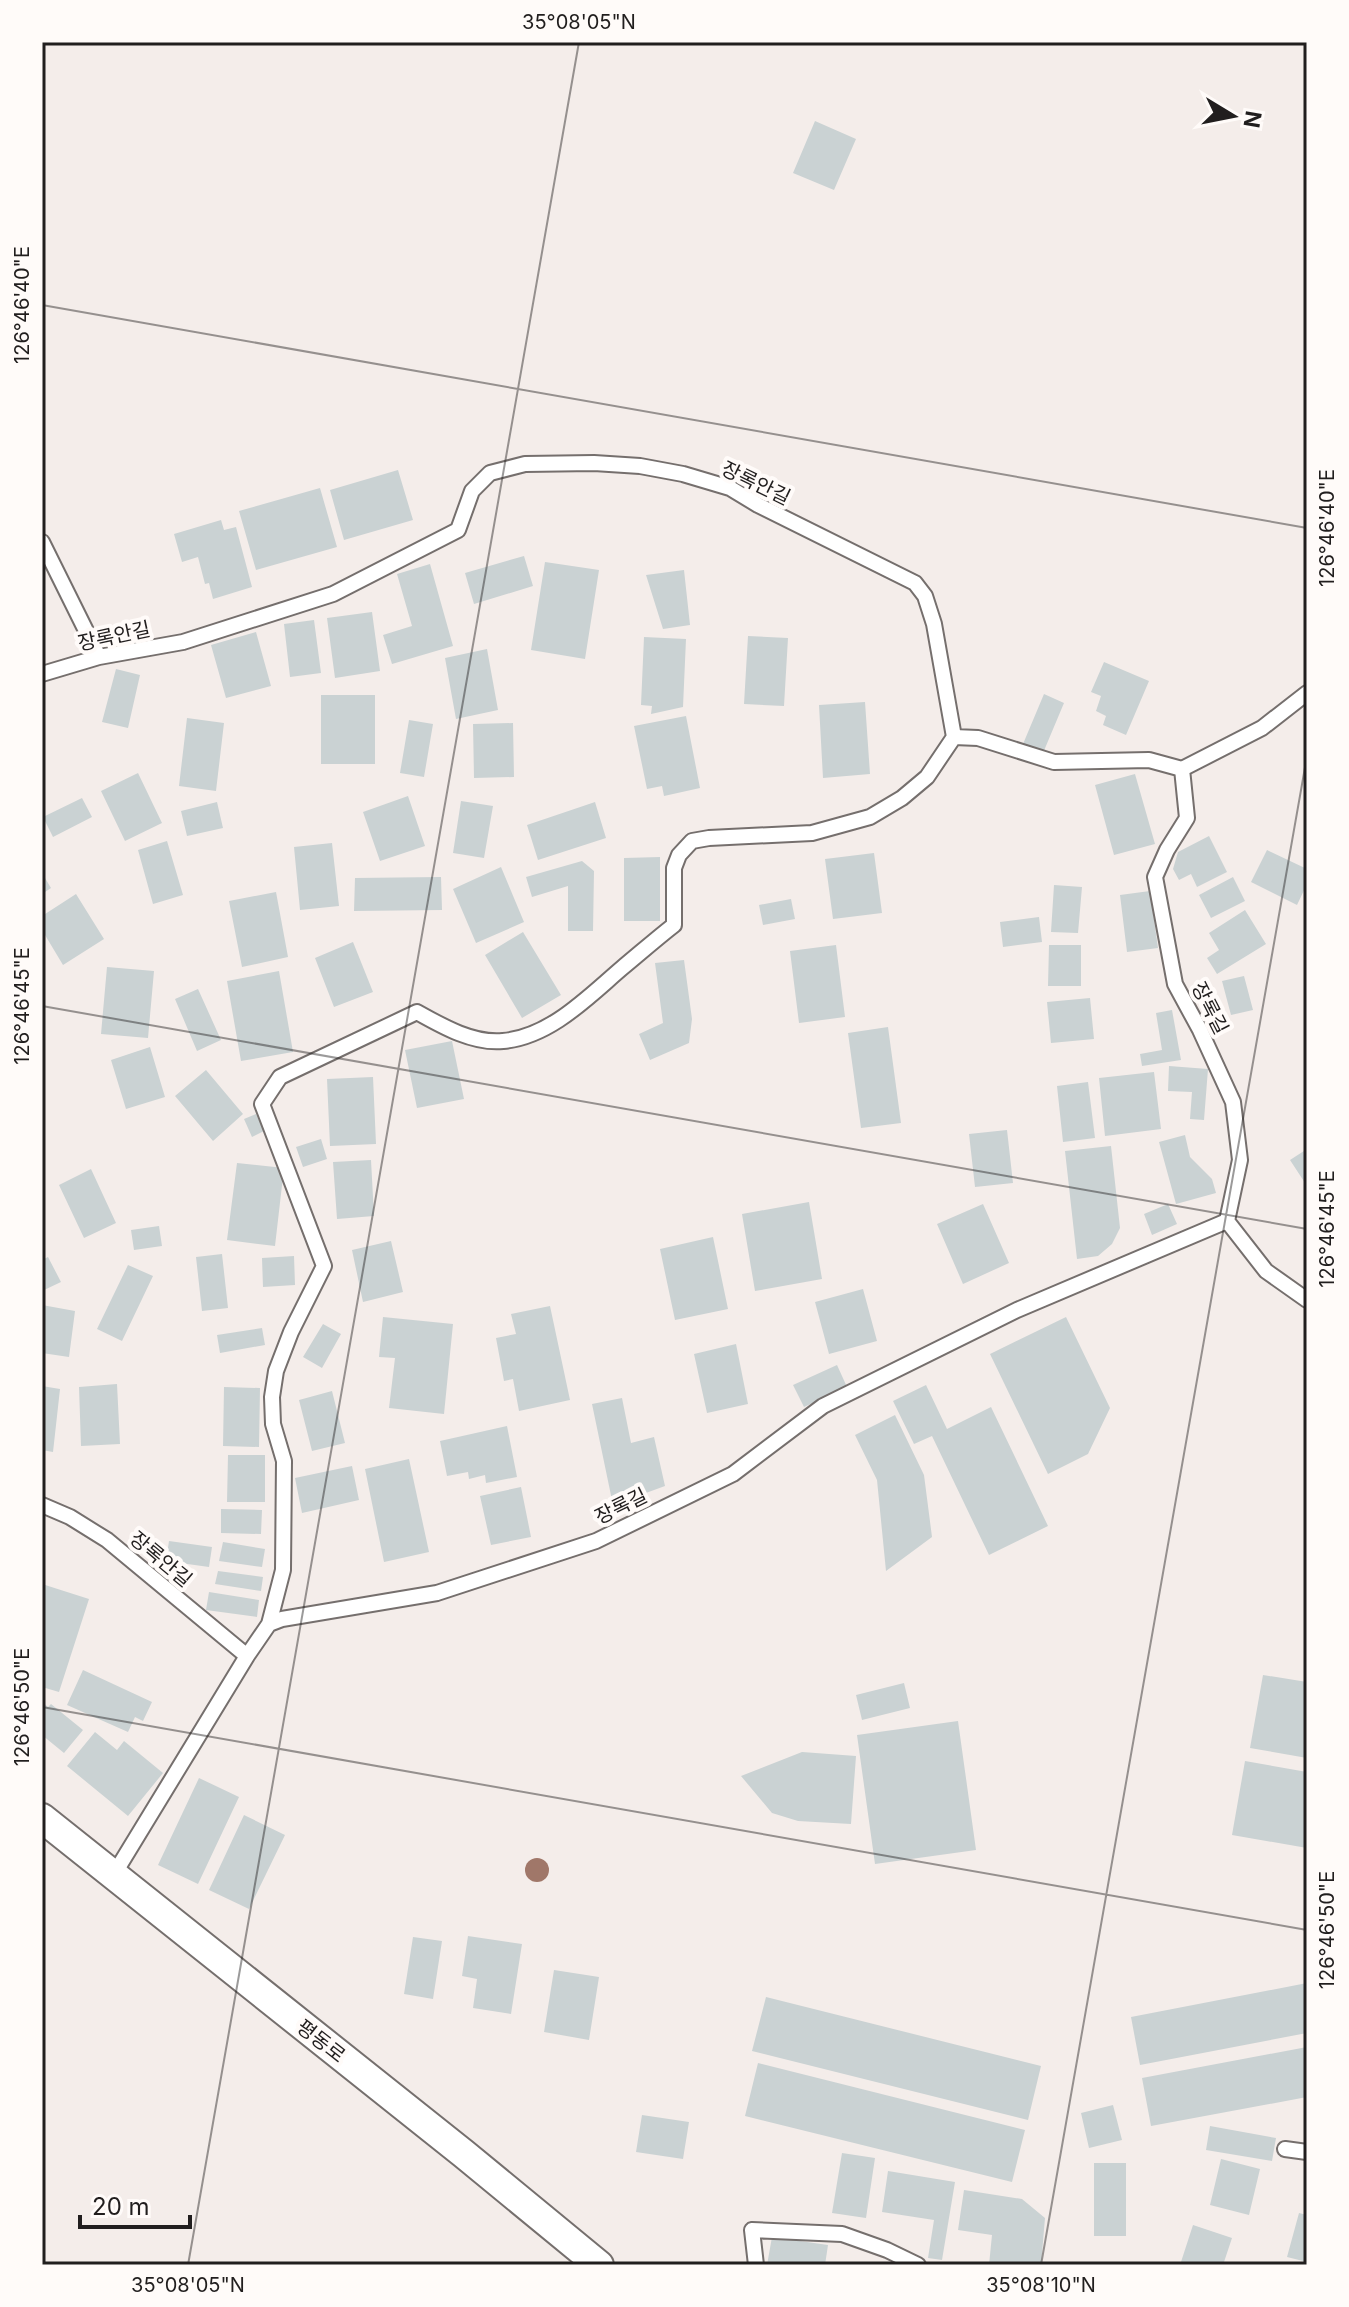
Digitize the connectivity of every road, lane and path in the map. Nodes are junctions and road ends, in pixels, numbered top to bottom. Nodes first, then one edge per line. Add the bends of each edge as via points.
1 (42, 542) edge
2 (99, 657) junction
3 (42, 674) edge
4 (1307, 693) edge
5 (954, 737) junction
6 (1182, 769) junction
7 (1227, 1221) junction
8 (1307, 1300) edge
9 (42, 1505) edge
10 (269, 1624) junction
11 (247, 1656) junction
12 (42, 1818) edge
13 (113, 1876) junction
14 (1285, 2149) dead end
15 (1307, 2152) edge
16 (599, 2265) edge
17 (756, 2265) edge
18 (918, 2265) edge

1 - 2 lane
2 - 3 lane, 장록안길
2 - 5 lane, 장록안길 via 183,642 333,594 458,530 472,491 490,473 525,464 640,466 730,488 915,583 934,624
4 - 6 lane via 1262,728
5 - 6 lane via 978,738 1054,762 1149,760
5 - 10 lane via 927,777 870,817 812,833 692,841 674,868 674,925 575,1009 536,1033 504,1042 484,1041 417,1012 280,1077 262,1104 324,1266 291,1332 272,1397 284,1461 283,1570
6 - 7 lane, 장록길 via 1187,818 1155,877 1175,984 1233,1102 1240,1160
7 - 8 lane via 1266,1271
7 - 10 lane, 장록길 via 1017,1310 823,1406 733,1474 596,1541 437,1593
9 - 11 lane, 장록안길 via 107,1540
10 - 11 lane
11 - 13 lane
12 - 13 street, 평동로
13 - 16 street, 평동로
14 - 15 lane
17 - 18 lane via 752,2230 842,2234

